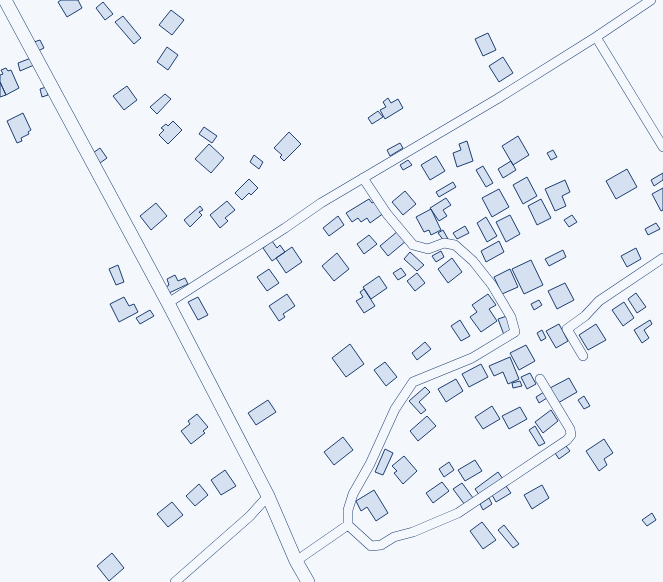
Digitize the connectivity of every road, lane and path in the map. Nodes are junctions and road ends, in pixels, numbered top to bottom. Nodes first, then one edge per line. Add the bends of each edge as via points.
1 (5, 0) edge
2 (651, 0) edge
3 (596, 37) junction
4 (663, 147) edge
5 (363, 178) junction
6 (663, 258) edge
7 (168, 303) junction
8 (583, 356) dead end
9 (540, 380) dead end
10 (268, 496) junction
11 (348, 525) junction
12 (296, 560) junction
13 (175, 582) edge
14 (308, 582) edge

1 - 7 street
2 - 3 street
3 - 4 street
3 - 5 street
5 - 7 street
5 - 11 street via 387,214 413,245 428,249 444,243 455,245 473,261 492,286 516,332 472,358 413,382 395,409 370,464 352,494
6 - 8 street via 599,301 585,316 567,329
7 - 10 street
9 - 11 street via 570,429 571,435 567,440 458,513 413,532 371,546
10 - 12 street
10 - 13 street via 250,516
11 - 12 street
12 - 14 street

